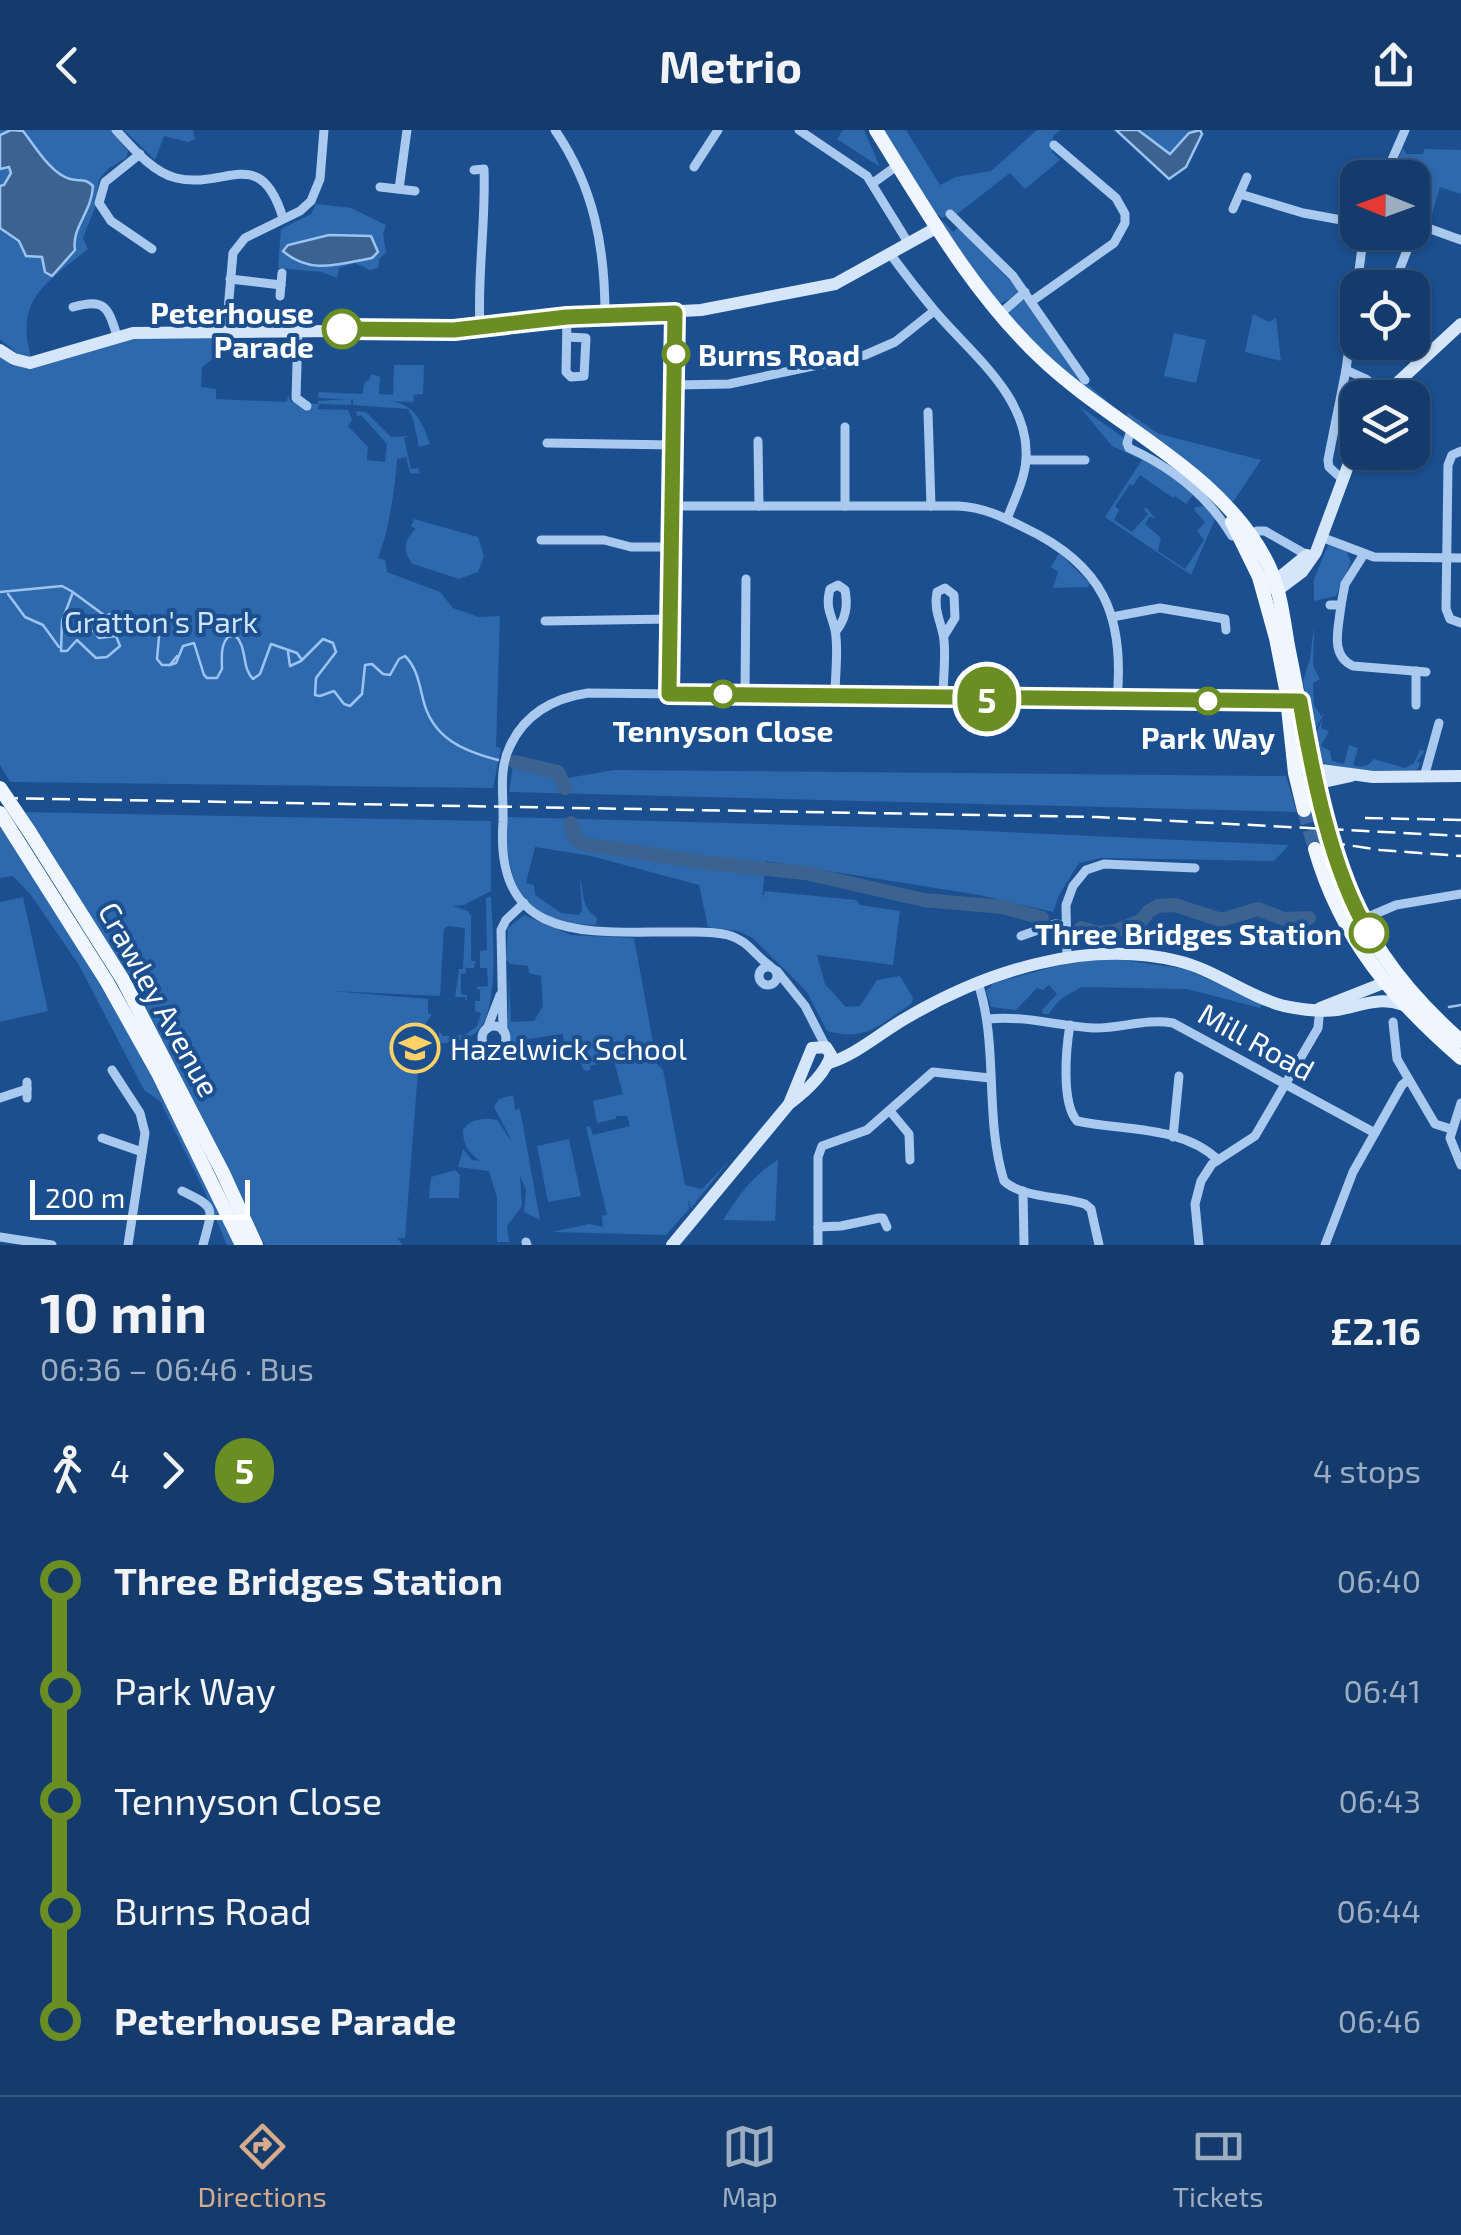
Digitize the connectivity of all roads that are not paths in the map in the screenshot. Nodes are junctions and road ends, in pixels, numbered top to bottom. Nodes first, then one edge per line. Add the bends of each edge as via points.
1 (116, 130) edge
2 (324, 130) edge
3 (407, 130) edge
4 (555, 130) edge
5 (718, 130) edge
6 (799, 130) edge
7 (876, 130) edge
8 (1405, 130) edge
9 (1054, 145) dead end
10 (140, 154) junction
11 (1392, 160) edge
12 (898, 165) junction
13 (694, 167) dead end
14 (483, 170) dead end
15 (1247, 178) dead end
16 (873, 183) junction
17 (380, 187) dead end
18 (399, 189) junction
19 (415, 191) dead end
20 (1240, 194) junction
21 (1233, 208) dead end
22 (950, 214) dead end
23 (284, 218) junction
24 (1340, 220) edge
25 (936, 228) junction
26 (1461, 240) edge
27 (909, 244) junction
28 (152, 248) dead end
29 (1362, 250) edge
30 (891, 255) junction
31 (1399, 270) edge
32 (282, 273) dead end
33 (230, 279) junction
34 (1029, 296) junction
35 (73, 307) dead end
36 (934, 311) junction
37 (675, 313) junction
38 (1000, 314) junction
39 (605, 315) junction
40 (567, 317) junction
41 (1461, 324) edge
42 (480, 328) junction
43 (298, 330) junction
44 (226, 333) junction
45 (117, 336) junction
46 (567, 337) junction
47 (0, 350) edge
48 (1346, 370) junction
49 (1085, 380) dead end
50 (1367, 380) edge
51 (1398, 380) edge
52 (676, 385) junction
53 (308, 406) dead end
54 (928, 412) dead end
55 (845, 427) dead end
56 (1131, 430) junction
57 (758, 441) dead end
58 (548, 443) dead end
59 (675, 445) junction
60 (1461, 451) edge
61 (1026, 460) junction
62 (1084, 460) dead end
63 (1346, 470) edge
64 (1342, 479) junction
65 (674, 506) junction
66 (759, 506) junction
67 (846, 506) junction
68 (931, 506) junction
69 (1006, 518) junction
70 (1321, 537) junction
71 (1253, 539) junction
72 (541, 540) dead end
73 (673, 547) junction
74 (1364, 554) junction
75 (1307, 555) junction
76 (1447, 558) junction
77 (1461, 558) edge
78 (746, 579) dead end
79 (1271, 584) junction
80 (1112, 618) junction
81 (672, 619) junction
82 (545, 621) dead end
83 (1461, 624) edge
84 (1226, 630) dead end
85 (836, 631) dead end
86 (944, 636) junction
87 (669, 694) junction
88 (744, 694) junction
89 (835, 696) junction
90 (943, 698) junction
91 (1117, 700) junction
92 (1294, 701) junction
93 (1416, 705) dead end
94 (1439, 722) dead end
95 (1292, 754) junction
96 (1319, 772) junction
97 (1461, 776) edge
98 (1424, 777) junction
99 (0, 788) edge
100 (1303, 806) joint
101 (1323, 806) tunnel mouth
102 (0, 813) edge
103 (1335, 851) tunnel mouth
104 (1316, 856) joint
105 (1195, 868) dead end
106 (1340, 874) junction
107 (1461, 894) edge
108 (524, 903) junction
109 (1336, 906) junction
110 (1361, 920) junction
111 (1066, 925) junction
112 (1021, 936) dead end
113 (738, 939) junction
114 (1067, 958) junction
115 (1369, 965) junction
116 (773, 969) junction
117 (759, 974) junction
118 (978, 983) junction
119 (1387, 984) junction
120 (770, 985) junction
121 (1407, 989) junction
122 (501, 992) junction
123 (1354, 995) junction
124 (799, 998) junction
125 (1372, 1001) junction
126 (1404, 1005) junction
127 (1320, 1008) junction
128 (808, 1013) junction
129 (988, 1019) junction
130 (1393, 1022) dead end
131 (1070, 1024) junction
132 (487, 1029) junction
133 (503, 1031) junction
134 (1461, 1041) edge
135 (809, 1053) junction
136 (827, 1056) junction
137 (1461, 1058) edge
138 (112, 1070) dead end
139 (1179, 1076) dead end
140 (990, 1078) junction
141 (1408, 1080) junction
142 (1284, 1086) junction
143 (27, 1090) dead end
144 (0, 1098) edge
145 (1461, 1103) edge
146 (790, 1104) junction
147 (890, 1111) junction
148 (1450, 1129) junction
149 (1375, 1132) junction
150 (1173, 1136) junction
151 (102, 1138) dead end
152 (142, 1152) junction
153 (910, 1160) dead end
154 (1218, 1160) junction
155 (1461, 1165) edge
156 (1024, 1190) junction
157 (182, 1192) dead end
158 (818, 1227) junction
159 (886, 1227) dead end
160 (0, 1238) edge
161 (1024, 1244) edge
162 (52, 1245) edge
163 (128, 1245) edge
164 (203, 1245) edge
165 (242, 1245) edge
166 (256, 1245) edge
167 (672, 1245) edge
168 (818, 1245) edge
169 (1100, 1245) edge
170 (1199, 1245) edge
171 (1325, 1245) edge

1 - 10 street
2 - 23 street via 316,192
3 - 18 street
4 - 39 street via 595,215
5 - 13 street
6 - 16 street
7 - 12 main road
8 - 11 street
9 - 34 street via 1116,198 1125,224 1114,243
10 - 23 street via 180,179 238,173 261,180 276,195
10 - 28 street via 105,182 100,202 111,221
12 - 16 street
12 - 25 main road
14 - 42 street
15 - 20 street
16 - 27 street
17 - 18 street
18 - 19 street
20 - 21 street
20 - 24 street
22 - 34 street
23 - 33 street via 238,245
25 - 27 street
25 - 38 main road
26 - 31 street via 1415,230
27 - 30 street
29 - 48 street
30 - 36 street
30 - 37 street via 820,289
32 - 33 street via 280,290
33 - 44 street
34 - 38 street
34 - 49 street
35 - 45 street via 106,306
36 - 52 street via 895,342 864,355 729,384
36 - 61 street via 1012,402
37 - 39 street
37 - 52 street
38 - 56 main road via 1055,372
39 - 40 street
40 - 42 street
40 - 46 street
41 - 51 street
42 - 43 street
43 - 44 street
43 - 53 street via 296,398
44 - 45 street
45 - 47 street via 30,362
46 - 46 street via 586,338 584,376 567,375
48 - 50 street
48 - 64 street via 1328,460
52 - 59 street
54 - 68 street
55 - 67 street
56 - 71 main road via 1212,492
56 - 71 street via 1129,448 1164,464 1213,509 1238,546
57 - 66 street
58 - 59 street
59 - 65 street
60 - 76 street via 1448,462
61 - 62 street
61 - 69 street
63 - 64 street
64 - 70 street
65 - 66 street
65 - 73 street
66 - 67 street
67 - 68 street
68 - 69 street via 974,507
69 - 80 street via 1073,557 1099,586
70 - 74 street
70 - 75 street
70 - 79 street via 1308,564
71 - 75 street via 1265,531
71 - 79 main road
72 - 73 street
73 - 81 street
74 - 76 street
74 - 93 street via 1335,605 1338,653 1348,664 1421,671
75 - 79 street
76 - 77 street
76 - 83 street via 1446,614
78 - 88 street
79 - 92 main road
79 - 92 main road via 1276,638
80 - 84 street via 1176,609 1225,619
80 - 91 street via 1120,657
81 - 82 street
81 - 87 street
85 - 89 street
86 - 86 street via 935,602 945,588 954,595 955,614
86 - 90 street
87 - 88 street
87 - 108 street via 561,698 518,732 503,767 500,848
88 - 89 street
89 - 90 street
90 - 91 street
91 - 92 street
92 - 95 main road
92 - 96 main road
94 - 98 street
95 - 96 street via 1303,768
95 - 100 main road
96 - 98 street
96 - 100 street via 1304,788
96 - 101 main road
97 - 98 street
99 - 166 main road, Crawley Avenue, bridge via 123,980
102 - 165 main road, Crawley Avenue via 158,1072
103 - 106 main road
104 - 106 street
104 - 109 main road
105 - 111 street via 1104,864 1086,870 1069,894
106 - 109 street
106 - 110 main road
107 - 110 street via 1396,905
108 - 113 street via 573,929
108 - 122 street via 501,928
109 - 115 main road
110 - 119 street
110 - 121 main road
111 - 112 street
111 - 114 street
113 - 116 street
113 - 117 street
114 - 118 street
114 - 127 street via 1124,953 1180,961 1274,1003
115 - 119 main road
115 - 123 street
116 - 117 street
116 - 120 street via 777,979
116 - 124 street
117 - 120 street
118 - 129 street
118 - 136 street via 908,1016 846,1057
119 - 121 street
119 - 123 street
119 - 125 street
119 - 126 main road
120 - 124 street
121 - 134 main road
122 - 132 street
122 - 133 street
123 - 127 street
124 - 128 street
125 - 126 street
125 - 127 street
126 - 137 main road
127 - 142 street via 1320,1024
128 - 135 street
128 - 136 street
129 - 131 street, Mill Road
129 - 140 street
130 - 141 street via 1394,1050
131 - 142 street, Mill Road via 1173,1023
131 - 150 street via 1073,1117
132 - 133 street
132 - 133 street via 483,1041 492,1050 505,1044
135 - 136 street via 814,1046
135 - 136 street via 815,1067
135 - 146 street
136 - 146 street
138 - 152 street via 144,1124
139 - 150 street
140 - 147 street via 934,1072
140 - 156 street via 1002,1175
141 - 148 street via 1435,1124
141 - 149 street
142 - 149 street, Mill Road
142 - 154 street via 1251,1142
143 - 144 street
145 - 148 street
146 - 167 street
147 - 153 street via 909,1134
147 - 158 street via 859,1135 819,1150
148 - 155 street
149 - 171 street
150 - 154 street
151 - 152 street
152 - 163 street
154 - 170 street via 1197,1193
156 - 161 street
156 - 169 street via 1088,1206
157 - 164 street via 208,1206
158 - 159 street via 878,1218
158 - 168 street
160 - 162 street

